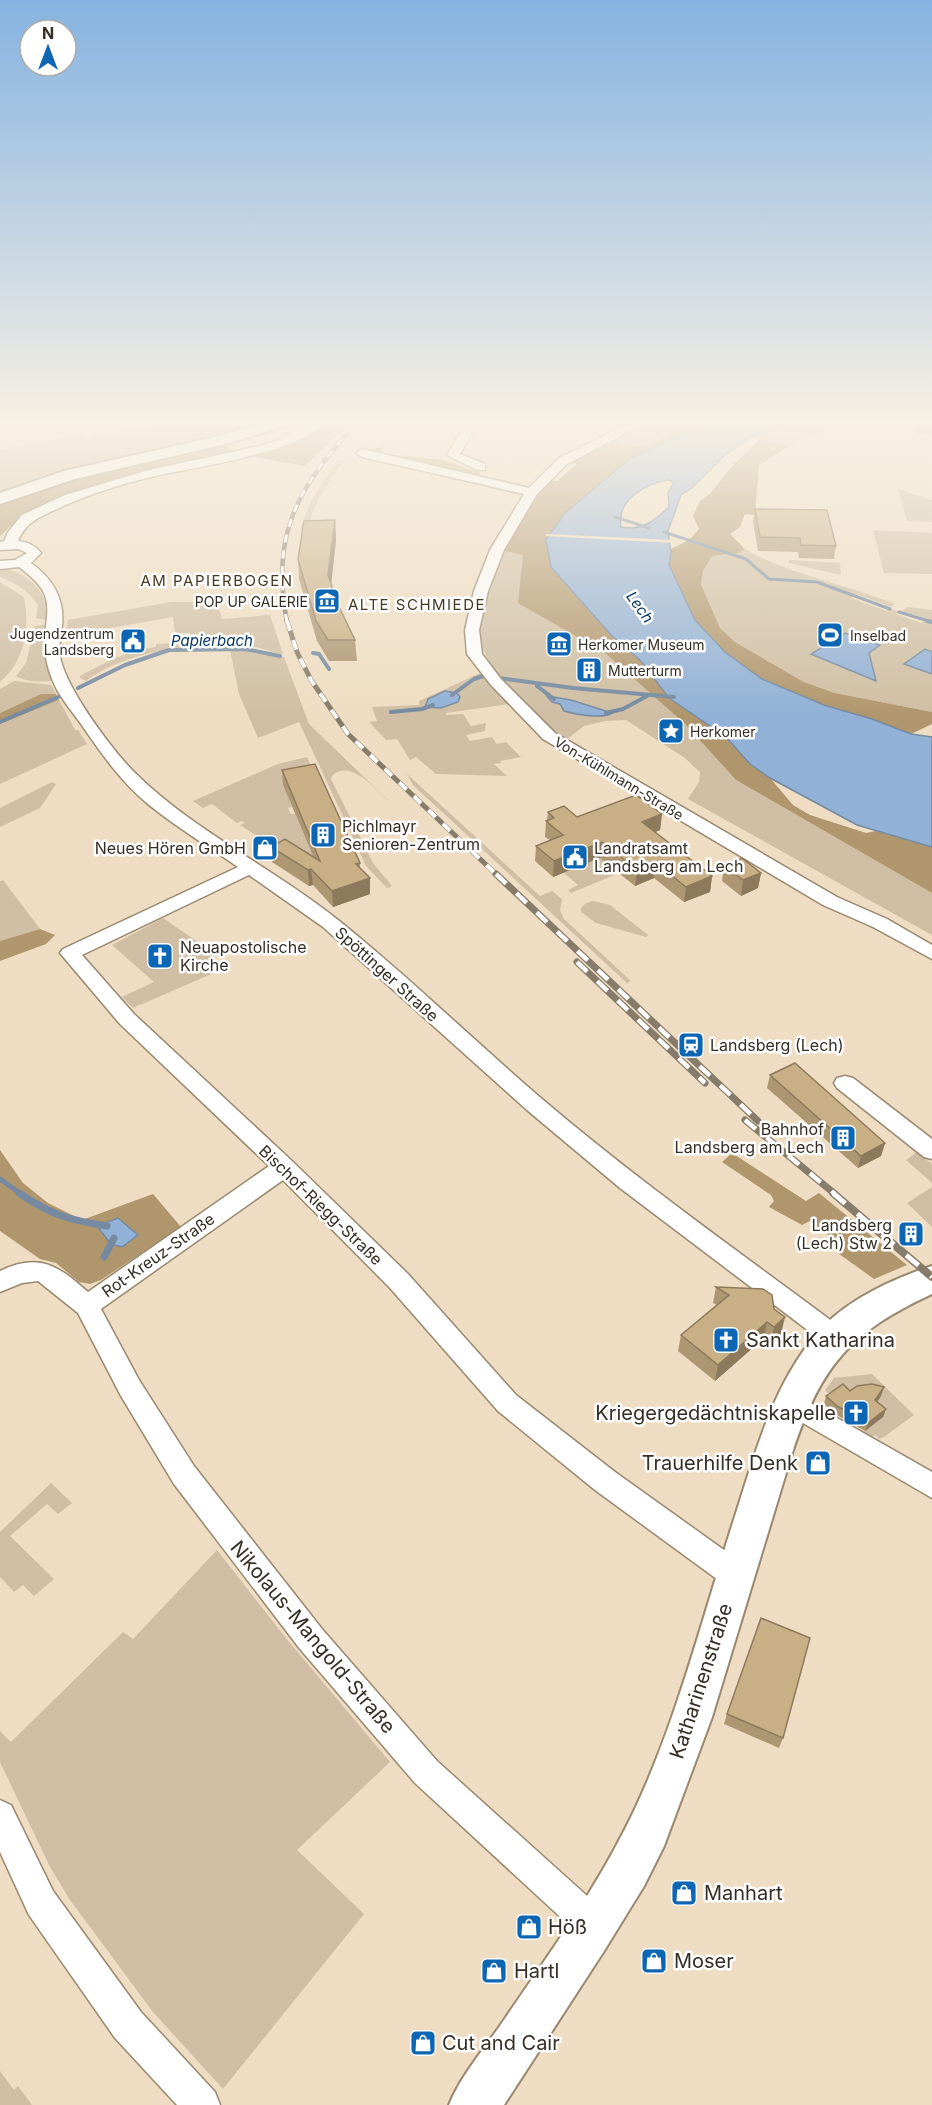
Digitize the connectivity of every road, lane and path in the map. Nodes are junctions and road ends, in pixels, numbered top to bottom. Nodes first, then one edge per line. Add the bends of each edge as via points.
1 (26, 519) edge
2 (515, 519) edge
3 (5, 545) edge
4 (22, 563) junction
5 (0, 565) edge
6 (252, 867) junction
7 (932, 953) edge
8 (844, 1083) dead end
9 (932, 1151) edge
10 (284, 1167) junction
11 (932, 1279) edge
12 (0, 1282) edge
13 (87, 1306) junction
14 (836, 1337) junction
15 (793, 1404) junction
16 (932, 1486) edge
17 (735, 1575) junction
18 (0, 1816) edge
19 (594, 1925) junction
20 (202, 2105) edge
21 (474, 2105) edge

1 - 3 street
2 - 7 street, Von-Kühlmann-Straße via 496,550 474,619 475,654 491,676 549,736 830,901 880,923
3 - 4 street via 33,550 33,555
4 - 5 street
4 - 6 street, Spöttinger Straße via 41,577 52,595 56,613 53,660 65,690 100,741 154,800
6 - 10 street, Bischof-Riegg-Straße via 70,953 127,1019
6 - 14 street, Spöttinger Straße via 330,923 628,1182
8 - 9 street
10 - 13 street, Rot-Kreuz-Straße
10 - 17 street, Bischof-Riegg-Straße via 399,1281 507,1403 605,1481
11 - 14 main road, Katharinenstraße via 879,1305
12 - 13 street, Rot-Kreuz-Straße via 27,1270 40,1270
13 - 19 street, Nikolaus-Mangold-Straße via 130,1388 183,1475 311,1639 426,1772
14 - 15 main road, Katharinenstraße via 810,1371
15 - 16 street
15 - 17 main road, Katharinenstraße
17 - 19 main road, Katharinenstraße via 691,1722 648,1831
18 - 20 street via 41,1903 128,2025
19 - 21 main road, Katharinenstraße

